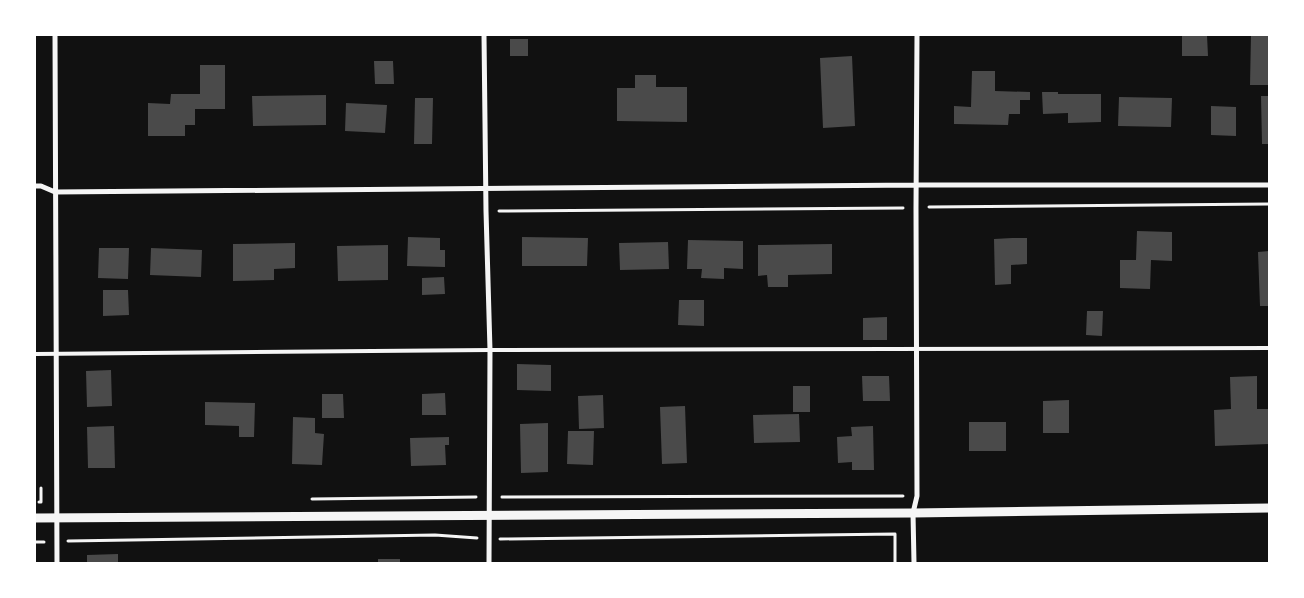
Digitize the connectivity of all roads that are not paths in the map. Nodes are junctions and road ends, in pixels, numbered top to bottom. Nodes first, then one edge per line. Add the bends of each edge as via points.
1 (54, 35) edge
2 (484, 35) edge
3 (917, 35) edge
4 (917, 185) junction
5 (1269, 185) edge
6 (35, 186) edge
7 (486, 189) junction
8 (54, 192) junction
9 (1269, 348) edge
10 (917, 349) junction
11 (490, 350) junction
12 (35, 354) edge
13 (56, 354) junction
14 (1269, 508) edge
15 (913, 513) junction
16 (490, 514) junction
17 (35, 518) edge
18 (57, 518) junction
19 (57, 563) edge
20 (489, 563) edge
21 (914, 563) edge

1 - 8 street
2 - 7 street
3 - 4 street
4 - 5 street
4 - 7 street
4 - 10 street
6 - 8 street
7 - 8 street
7 - 11 street
8 - 13 street
9 - 10 lane
10 - 11 lane
10 - 15 street via 917,496
11 - 13 lane
11 - 16 street
12 - 13 lane
13 - 18 street
14 - 15 street
15 - 16 street
15 - 21 street
16 - 18 street
16 - 20 street
17 - 18 street
18 - 19 street

